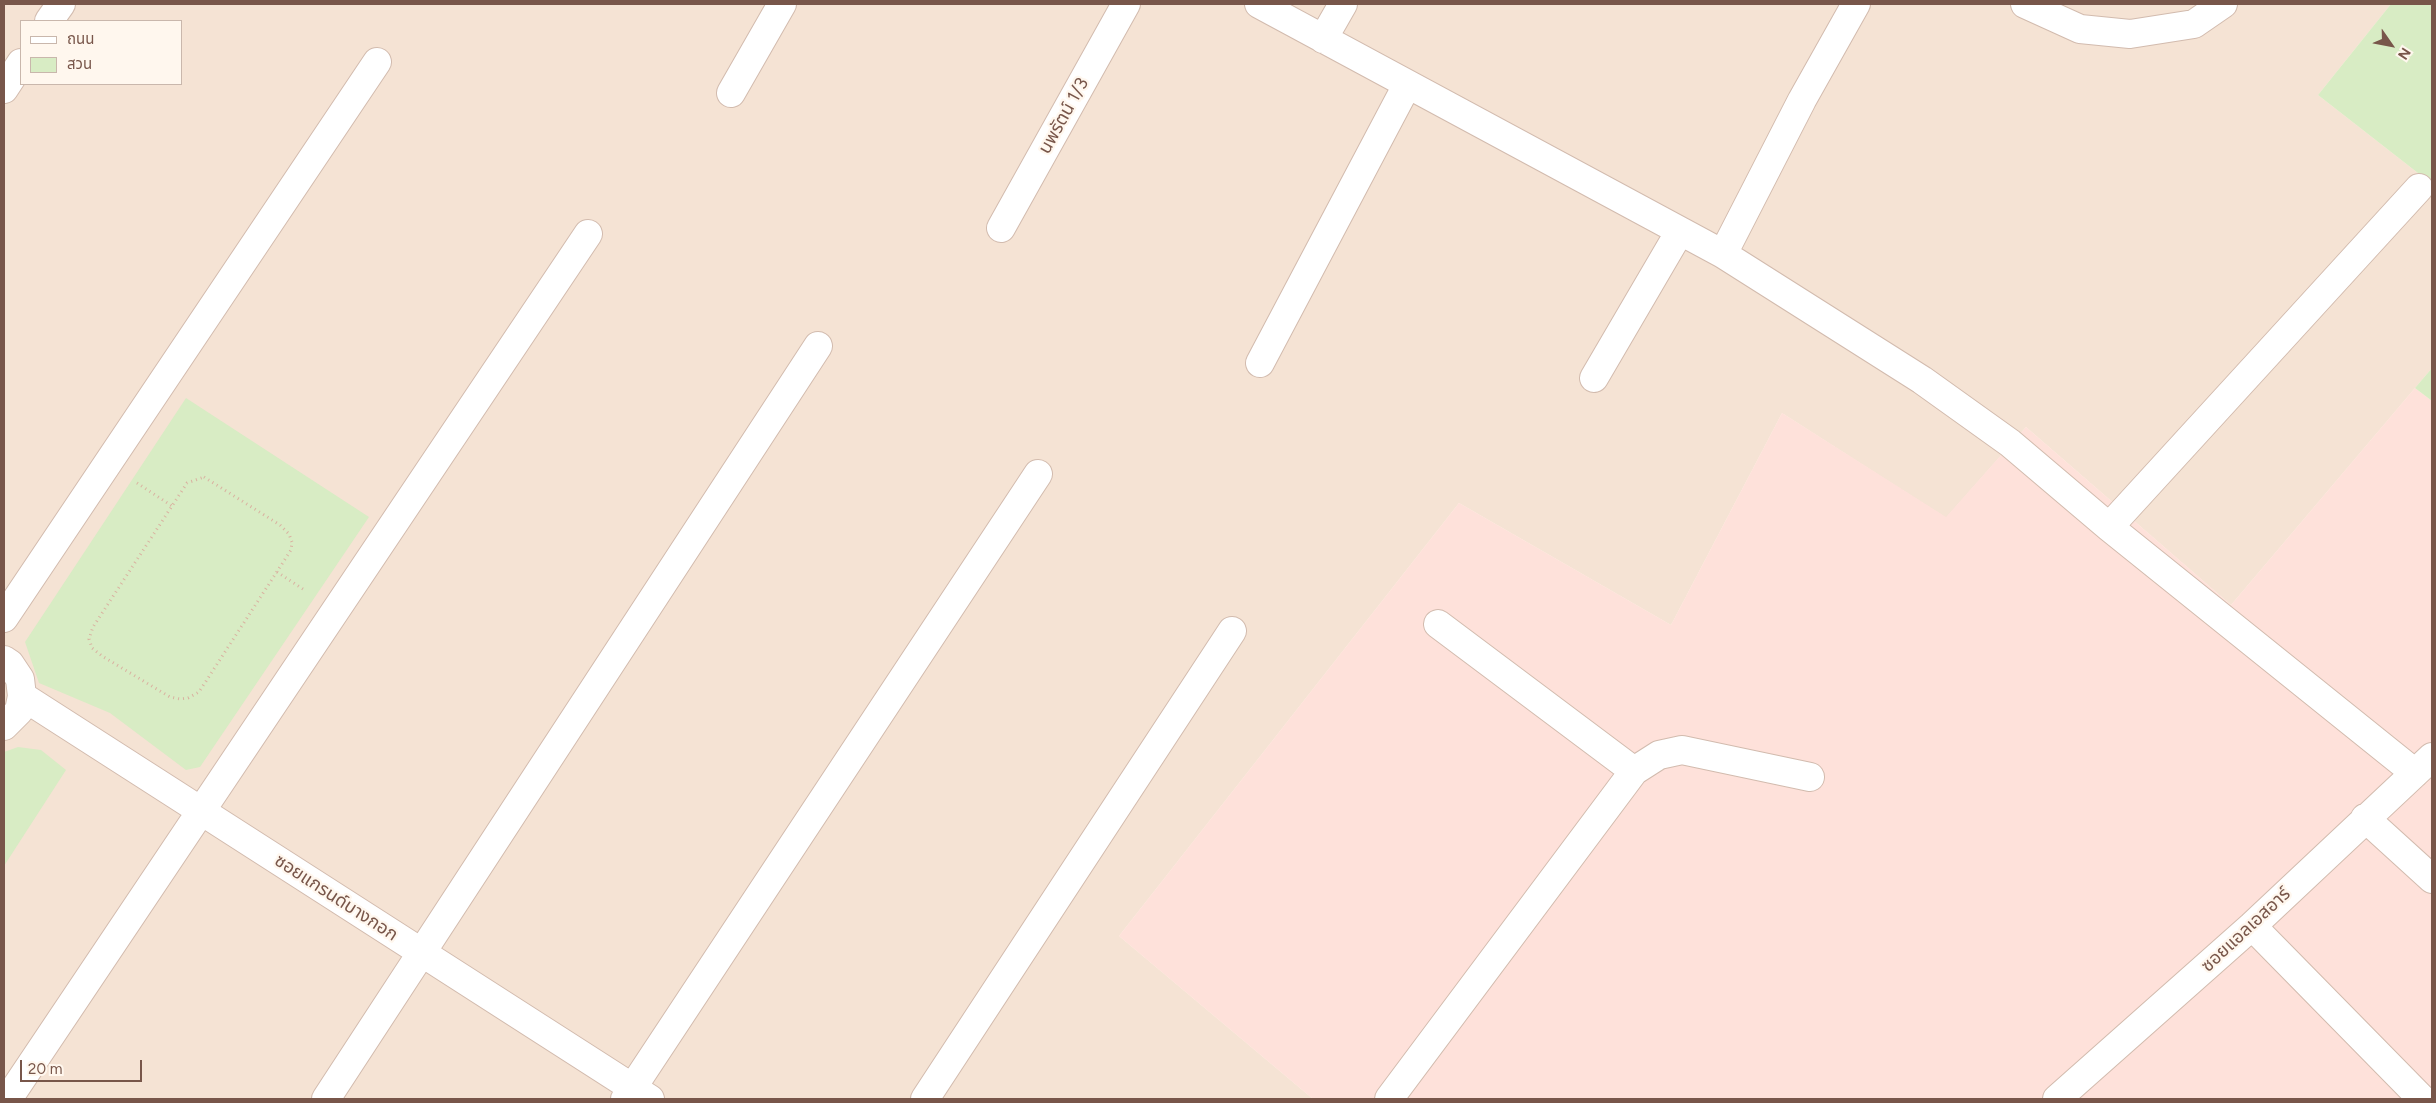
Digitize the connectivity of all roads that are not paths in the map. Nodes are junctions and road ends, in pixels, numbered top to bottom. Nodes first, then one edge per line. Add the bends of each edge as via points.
1 (61, 4) edge
2 (782, 4) edge
3 (1126, 4) edge
4 (1259, 4) edge
5 (1343, 4) edge
6 (1856, 4) edge
7 (2025, 4) edge
8 (2223, 4) edge
9 (50, 20) edge
10 (1323, 39) junction
11 (377, 62) dead end
12 (20, 65) edge
13 (1407, 85) junction
14 (4, 89) edge
15 (732, 93) dead end
16 (2419, 188) dead end
17 (1001, 228) dead end
18 (1680, 231) junction
19 (588, 234) dead end
20 (1723, 254) junction
21 (818, 346) dead end
22 (1260, 363) dead end
23 (1594, 378) dead end
24 (1038, 474) dead end
25 (2109, 527) junction
26 (4, 618) edge
27 (1438, 624) dead end
28 (1232, 631) dead end
29 (4, 660) edge
30 (22, 696) junction
31 (4, 726) edge
32 (2423, 765) edge
33 (1634, 771) junction
34 (1810, 777) dead end
35 (201, 811) junction
36 (2365, 818) junction
37 (2432, 879) edge
38 (2252, 926) junction
39 (422, 953) junction
40 (636, 1096) edge
41 (8, 1099) edge
42 (326, 1099) edge
43 (924, 1099) edge
44 (1389, 1099) edge
45 (2057, 1099) edge
46 (2422, 1099) edge

1 - 9 street
2 - 15 street
3 - 17 street, นพรัตน์ 1/3
4 - 10 street
5 - 10 street
6 - 20 street via 1802,100
7 - 8 street via 2080,29 2130,34 2194,24
10 - 13 street
11 - 26 street
12 - 14 street
13 - 18 street
13 - 22 street
16 - 25 street
18 - 20 street
18 - 23 street
19 - 35 street
20 - 25 street via 1922,380 2010,443
21 - 39 street
24 - 40 street
25 - 32 street
27 - 33 street
28 - 43 street
29 - 30 street via 20,679
30 - 31 street via 19,711
30 - 35 street, ซอยแกรนด์บางกอก
32 - 36 street, ซอยแอลเอสอาร์
33 - 34 street via 1659,755 1682,750
33 - 44 street
35 - 39 street, ซอยแกรนด์บางกอก
35 - 41 street
36 - 37 street
36 - 38 street, ซอยแอลเอสอาร์
38 - 45 street, ซอยแอลเอสอาร์
38 - 46 street
39 - 40 street, ซอยแกรนด์บางกอก
39 - 42 street

